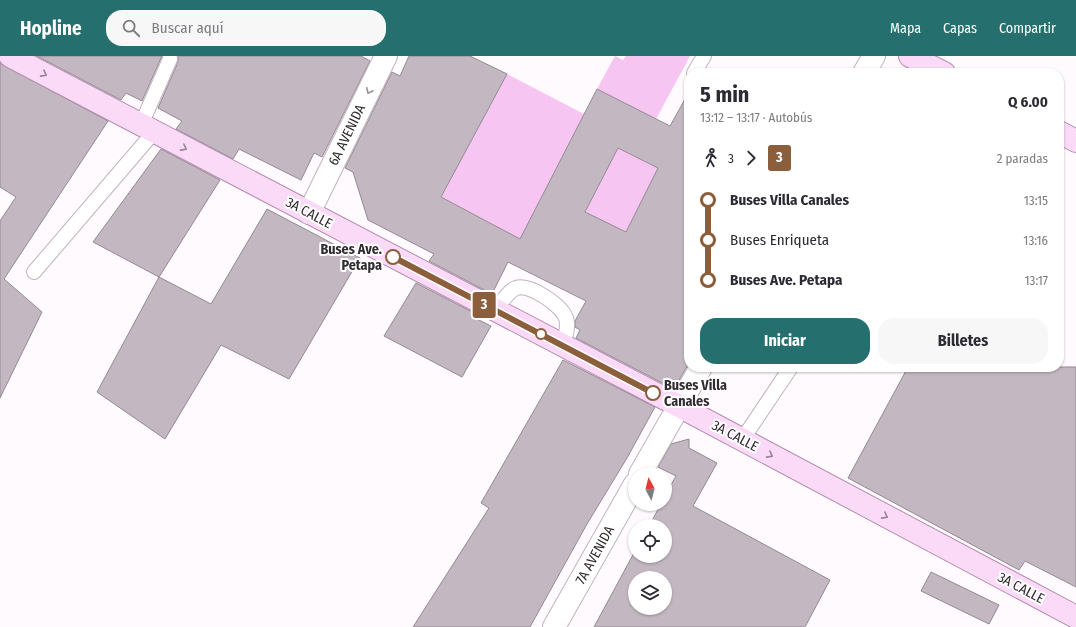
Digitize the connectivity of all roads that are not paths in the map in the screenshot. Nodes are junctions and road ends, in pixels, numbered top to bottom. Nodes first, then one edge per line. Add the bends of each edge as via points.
1 (10, 56) edge
2 (386, 56) edge
3 (704, 56) edge
4 (874, 56) edge
5 (910, 56) edge
6 (170, 59) dead end
7 (697, 68) edge
8 (867, 68) edge
9 (934, 68) edge
10 (147, 128) junction
11 (1064, 135) edge
12 (1076, 141) edge
13 (309, 213) junction
14 (34, 272) dead end
15 (496, 311) junction
16 (563, 346) junction
17 (698, 372) edge
18 (788, 372) edge
19 (679, 406) junction
20 (742, 440) junction
21 (644, 467) edge
22 (628, 496) edge
23 (1076, 617) edge
24 (554, 627) edge

1 -> 10 main road, 3A CALLE
2 -> 13 street, 6A AVENIDA
3 - 7 lane
4 - 8 street
5 - 9 main road
6 - 10 lane
10 -> 13 main road, 3A CALLE
10 - 14 lane
11 - 12 main road
13 - 15 main road, 3A CALLE
15 - 16 main road, 3A CALLE
15 - 16 lane via 516,288 532,290 554,303 563,312 567,320
16 - 19 main road, 3A CALLE
17 - 19 street
18 - 20 lane
19 - 20 main road, 3A CALLE
19 - 21 street
20 -> 23 main road, 3A CALLE
22 - 24 street, 7A AVENIDA

